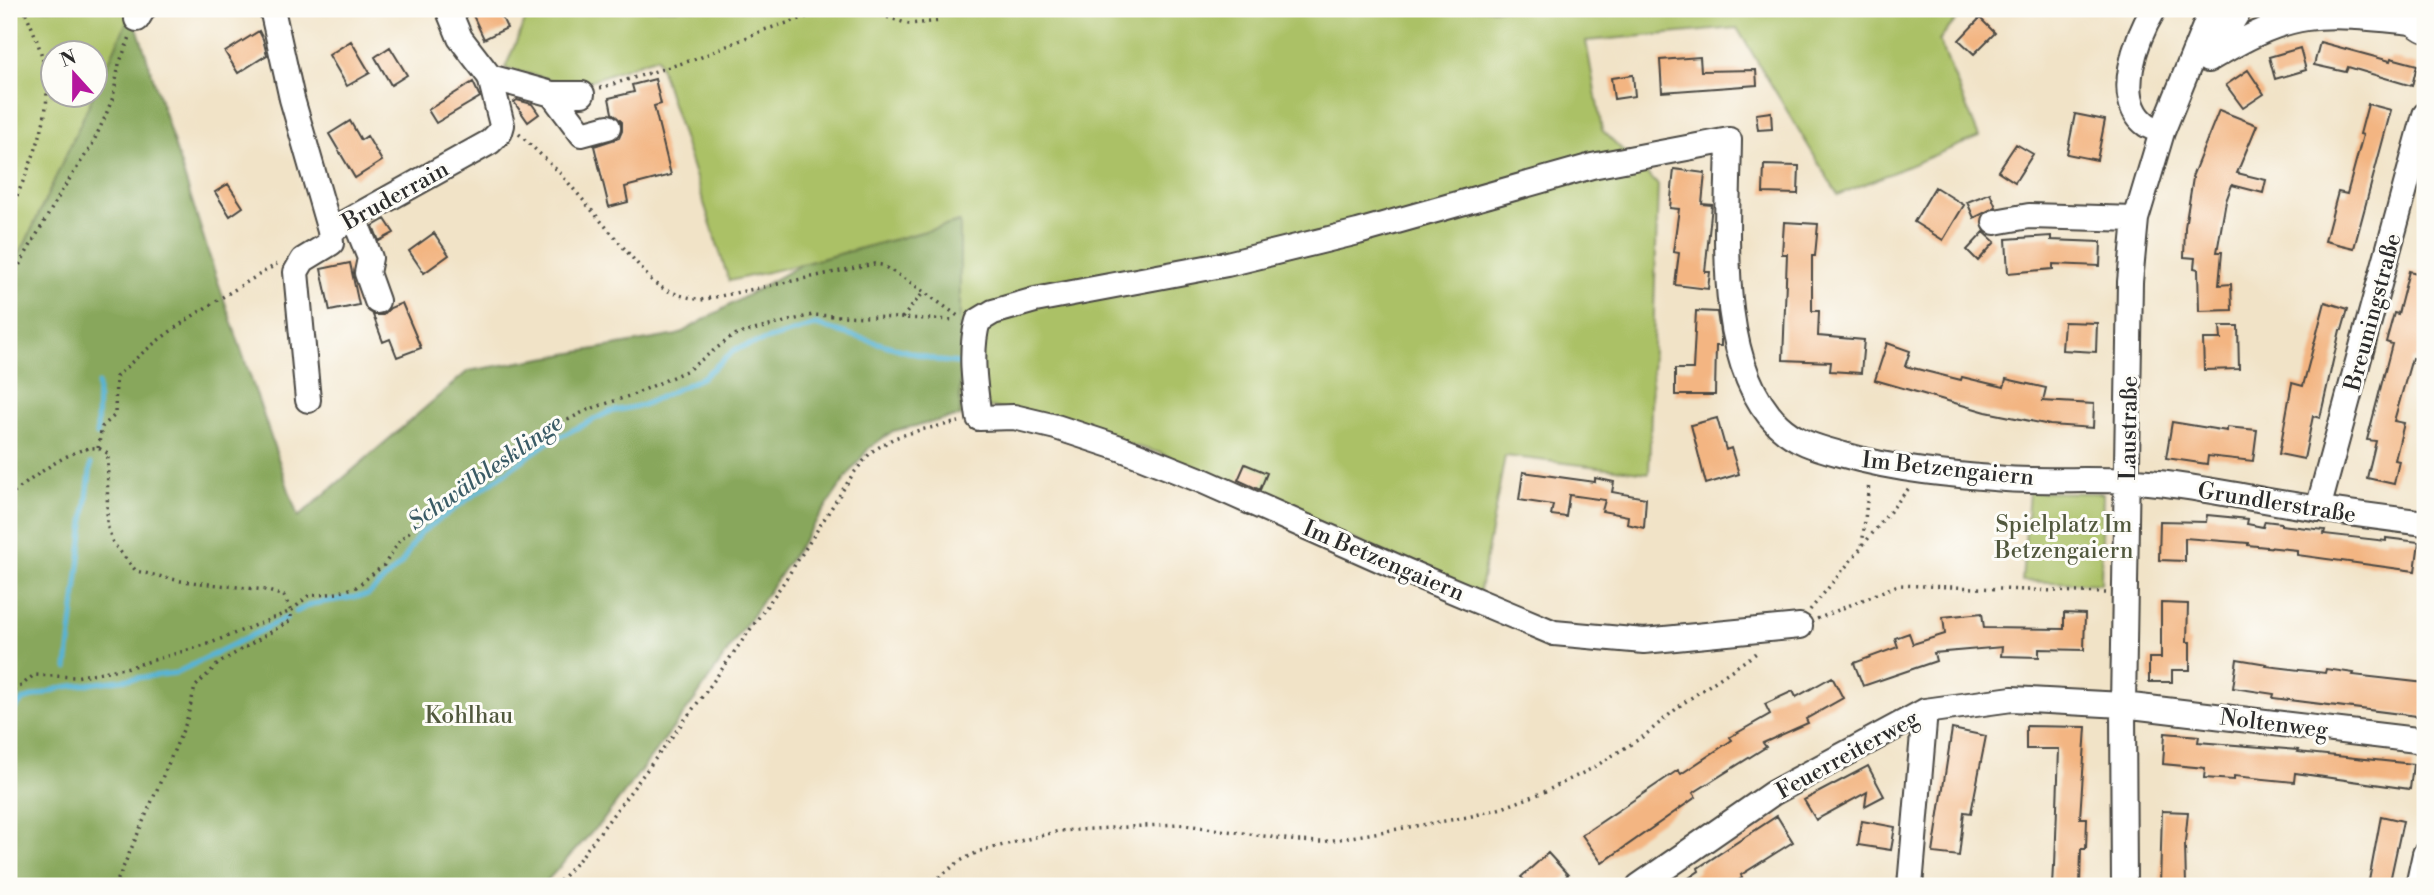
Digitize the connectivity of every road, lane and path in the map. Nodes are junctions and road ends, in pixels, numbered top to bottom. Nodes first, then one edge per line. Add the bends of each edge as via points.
1 (24, 9) edge
2 (272, 9) edge
3 (448, 9) edge
4 (2154, 9) edge
5 (2212, 9) edge
6 (2240, 9) edge
7 (140, 14) edge
8 (2415, 19) edge
9 (942, 21) dead end
10 (2208, 60) junction
11 (490, 77) junction
12 (552, 94) junction
13 (582, 94) joint
14 (2174, 103) junction
15 (2425, 115) edge
16 (501, 121) junction
17 (608, 127) dead end
18 (2162, 132) junction
19 (9, 215) edge
20 (354, 218) junction
21 (2136, 219) junction
22 (1995, 222) dead end
23 (330, 232) junction
24 (284, 259) dead end
25 (9, 283) edge
26 (923, 293) junction
27 (377, 301) dead end
28 (901, 319) junction
29 (960, 321) dead end
30 (965, 321) dead end
31 (308, 400) dead end
32 (979, 418) junction
33 (98, 448) junction
34 (1871, 463) junction
35 (1923, 470) junction
36 (2128, 481) junction
37 (9, 497) edge
38 (2318, 509) junction
39 (2425, 523) edge
40 (1862, 547) junction
41 (2126, 594) junction
42 (291, 611) junction
43 (1800, 626) junction
44 (1760, 651) dead end
45 (9, 696) edge
46 (2123, 705) junction
47 (1925, 711) junction
48 (2425, 741) edge
49 (2425, 855) edge
50 (115, 886) edge
51 (555, 886) edge
52 (928, 886) edge
53 (1639, 886) edge
54 (1910, 886) edge
55 (2124, 886) edge
56 (2418, 886) edge

1 - 19 path via 44,65 48,94 42,135
2 - 23 street, Bruderrain
3 - 11 street via 460,38
4 - 18 street via 2141,30 2129,74 2135,110 2146,124
5 - 14 street, Laustraße
6 - 10 street, Laustraße
7 - 25 path via 92,145
8 - 10 street, Laustraße via 2308,18 2265,29
9 - 13 path via 909,24 870,12 827,11
10 - 14 street, Laustraße
11 - 12 street
11 - 16 street
12 - 13 street
12 - 17 street via 582,134
14 - 18 street, Laustraße
15 - 38 street, Breuningstraße
16 - 20 street, Bruderrain via 500,132 490,142
16 - 26 path via 559,173 662,289 701,300 874,264
18 - 21 street, Laustraße
20 - 23 street, Bruderrain
20 - 27 street via 370,258 367,273
21 - 22 street via 2029,216
21 - 36 street, Laustraße via 2130,282
23 - 31 street via 331,243 303,260 296,272
24 - 33 path via 204,308 116,377 115,415 102,426
26 - 28 path
26 - 30 path
28 - 29 path
28 - 42 path via 812,315 734,335 688,370 541,433 425,518 401,539 384,565 356,587 308,596
32 - 34 street, Im Betzengaiern via 975,333 978,321 993,312 1227,264 1592,166 1729,140 1727,245 1732,320 1742,365 1755,395 1777,424 1804,444
32 - 43 street, Im Betzengaiern via 1014,417 1120,448 1554,633 1644,641
32 - 51 path via 894,438 872,452 705,693
33 - 37 path via 53,464
33 - 42 path via 108,453 107,524 113,544 136,571 265,590 284,596
34 - 35 street, Im Betzengaiern
34 - 40 path
35 - 36 street, Im Betzengaiern via 2007,479
35 - 40 path
36 - 38 street, Grundlerstraße
36 - 41 street, Laustraße
38 - 39 street, Grundlerstraße
40 - 43 path
41 - 43 path via 1898,585
41 - 46 street, Laustraße
42 - 45 path via 208,644 130,667 75,677 34,675
42 - 50 path via 291,620 219,663 195,687 186,723
44 - 52 path via 1591,769 1502,808 1322,842 1179,824 1059,831 980,851
46 - 47 street, Feuerreiterweg via 2012,699
46 - 48 street, Noltenweg
46 - 55 street, Laustraße
47 - 53 street, Feuerreiterweg via 1773,793
47 - 54 street
49 - 56 street

